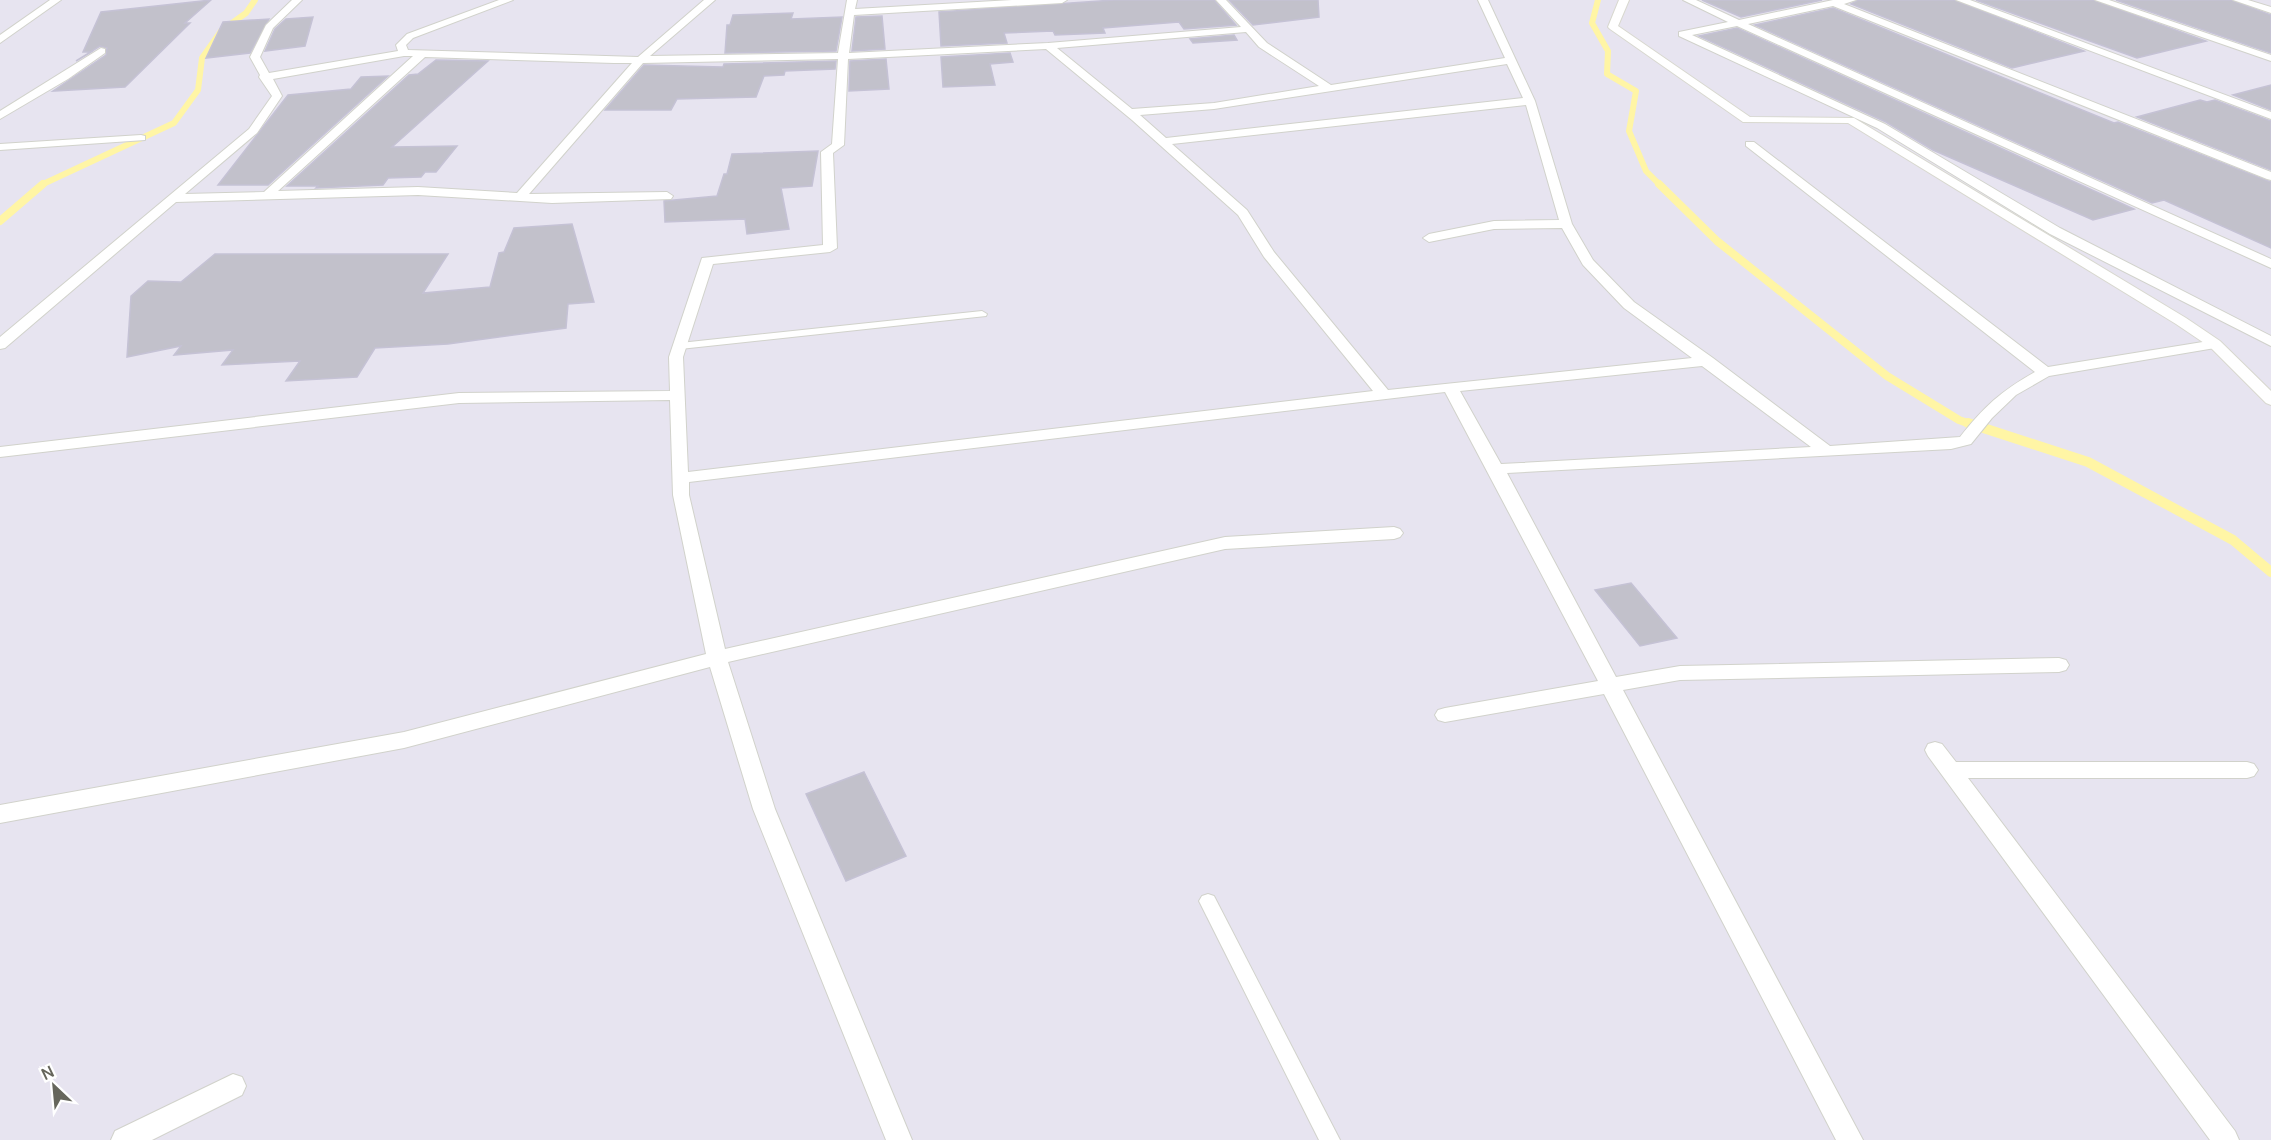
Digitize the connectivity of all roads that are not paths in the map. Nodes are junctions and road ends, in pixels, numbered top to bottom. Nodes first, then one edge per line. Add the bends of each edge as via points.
1 (56, 0) edge
2 (297, 0) edge
3 (508, 0) edge
4 (710, 0) edge
5 (852, 0) edge
6 (1062, 0) edge
7 (1221, 0) edge
8 (1483, 0) edge
9 (1624, 0) edge
10 (1688, 0) edge
11 (1851, 0) edge
12 (1961, 0) edge
13 (2100, 0) edge
14 (2238, 0) edge
15 (1830, 2) edge
16 (2271, 10) edge
17 (850, 12) junction
18 (1738, 22) junction
19 (1248, 29) junction
20 (0, 40) edge
21 (1048, 46) junction
22 (101, 51) dead end
23 (404, 53) junction
24 (423, 53) junction
25 (843, 56) junction
26 (2271, 58) edge
27 (639, 60) junction
28 (1511, 60) junction
29 (264, 77) junction
30 (1329, 88) junction
31 (1530, 101) junction
32 (1129, 112) junction
33 (0, 116) edge
34 (2271, 116) edge
35 (141, 138) dead end
36 (1162, 142) junction
37 (1750, 144) dead end
38 (0, 147) edge
39 (2271, 176) edge
40 (266, 196) junction
41 (667, 196) dead end
42 (520, 197) junction
43 (172, 198) junction
44 (1566, 224) junction
45 (1429, 238) dead end
46 (2271, 264) edge
47 (982, 314) dead end
48 (2271, 342) edge
49 (2215, 344) junction
50 (0, 345) edge
51 (680, 346) junction
52 (1708, 361) junction
53 (2045, 372) junction
54 (1449, 387) junction
55 (678, 395) junction
56 (1384, 395) junction
57 (2271, 400) edge
58 (1827, 451) junction
59 (0, 452) edge
60 (1496, 469) junction
61 (681, 478) junction
62 (1394, 533) dead end
63 (717, 658) junction
64 (2059, 665) dead end
65 (1611, 686) junction
66 (1445, 715) dead end
67 (1935, 750) dead end
68 (1950, 770) junction
69 (2247, 770) dead end
70 (0, 814) edge
71 (1208, 902) dead end
72 (233, 1086) dead end
73 (124, 1140) edge
74 (898, 1140) edge
75 (1330, 1140) edge
76 (1850, 1140) edge
77 (2226, 1140) edge

1 - 20 street
2 - 29 street via 269,27 255,57
3 - 23 street via 410,36 401,45
4 - 27 street
5 - 17 street
6 - 17 street
7 - 19 street
8 - 28 street
9 - 49 street via 1613,27 1748,120 1850,120
10 - 18 street
11 - 15 street
12 - 34 street
13 - 26 street
14 - 16 street
15 - 18 street
15 - 39 street
17 - 25 street
18 - 46 street
18 - 48 street via 1682,34 1881,126 2055,231
19 - 21 street
19 - 30 street via 1263,45
21 - 25 street
21 - 32 street
22 - 33 street
23 - 24 street
23 - 29 street
24 - 27 street
24 - 40 street
25 - 27 street
25 - 51 street via 838,146 827,152 830,248 707,261
27 - 42 street
28 - 30 street
28 - 31 street
29 - 43 street via 277,96 253,131
30 - 32 street via 1214,106
31 - 36 street
31 - 44 street
32 - 36 street
35 - 38 street
36 - 56 street via 1243,213 1269,254
37 - 53 street
40 - 42 street via 418,191
40 - 43 street
41 - 42 street
43 - 50 street
44 - 45 street via 1494,225
44 - 52 street via 1588,262 1629,305
47 - 51 lane
49 - 53 street
49 - 57 street
51 - 55 street via 676,357
52 - 54 street
52 - 58 street
53 - 58 street via 2011,392 1965,441
54 - 56 street
54 - 60 street
55 - 59 street via 459,398
55 - 61 street
56 - 61 street
58 - 60 street
60 - 65 street
61 - 63 street via 681,495
62 - 63 street via 1225,543
63 - 70 street via 404,740
63 - 74 street via 764,809
64 - 65 street via 1680,673
65 - 66 street
65 - 76 street
67 - 68 street
68 - 69 street
68 - 77 street
71 - 75 lane
72 - 73 street

